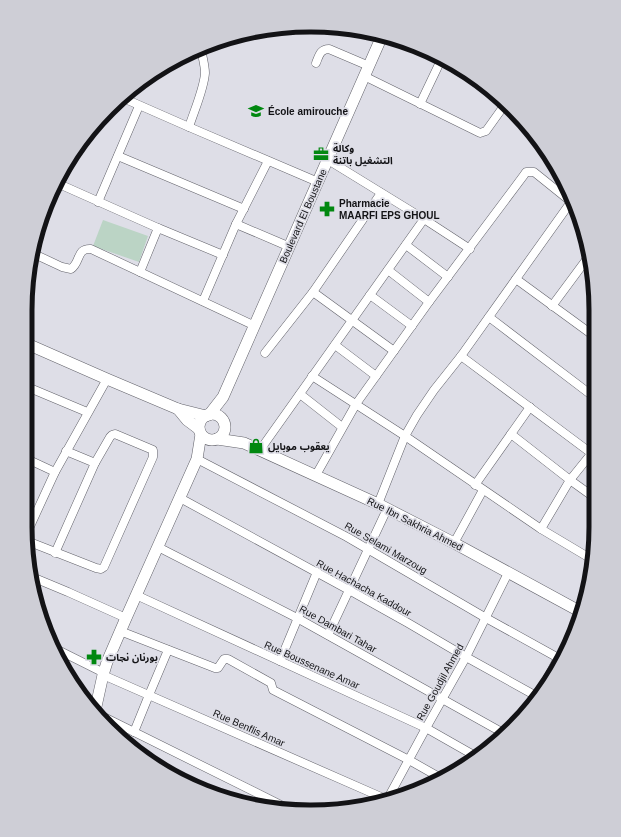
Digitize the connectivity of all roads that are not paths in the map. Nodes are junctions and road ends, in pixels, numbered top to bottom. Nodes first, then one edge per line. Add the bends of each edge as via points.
1 (380, 40) edge
2 (201, 54) edge
3 (316, 63) dead end
4 (439, 64) edge
5 (369, 66) junction
6 (364, 76) junction
7 (128, 100) edge
8 (420, 104) junction
9 (139, 106) junction
10 (502, 109) edge
11 (189, 127) junction
12 (118, 156) junction
13 (328, 160) junction
14 (268, 161) junction
15 (318, 182) junction
16 (62, 186) edge
17 (381, 193) junction
18 (564, 195) edge
19 (98, 202) junction
20 (569, 207) edge
21 (244, 209) junction
22 (424, 219) junction
23 (236, 224) junction
24 (158, 228) junction
25 (406, 245) junction
26 (290, 247) junction
27 (470, 249) junction
28 (37, 255) edge
29 (223, 255) junction
30 (585, 262) edge
31 (388, 270) junction
32 (140, 272) junction
33 (448, 278) junction
34 (516, 279) junction
35 (313, 292) junction
36 (370, 295) junction
37 (203, 301) junction
38 (430, 302) junction
39 (552, 306) junction
40 (489, 317) junction
41 (351, 321) junction
42 (255, 326) junction
43 (412, 326) junction
44 (589, 333) edge
45 (335, 345) junction
46 (32, 346) edge
47 (394, 351) junction
48 (265, 353) dead end
49 (461, 356) junction
50 (312, 376) junction
51 (376, 376) junction
52 (107, 379) junction
53 (32, 389) edge
54 (589, 393) edge
55 (300, 394) junction
56 (223, 397) junction
57 (356, 404) junction
58 (530, 408) junction
59 (178, 409) junction
60 (87, 412) junction
61 (207, 415) junction
62 (224, 423) junction
63 (342, 428) junction
64 (200, 432) junction
65 (511, 434) junction
66 (404, 436) junction
67 (215, 440) junction
68 (244, 443) junction
69 (589, 448) edge
70 (260, 450) junction
71 (66, 451) junction
72 (589, 456) edge
73 (197, 458) junction
74 (32, 461) edge
75 (95, 463) junction
76 (55, 472) junction
77 (316, 475) junction
78 (570, 480) junction
79 (475, 485) junction
80 (483, 490) junction
81 (589, 494) edge
82 (180, 498) junction
83 (382, 507) junction
84 (32, 522) edge
85 (541, 529) junction
86 (454, 543) junction
87 (33, 544) edge
88 (158, 547) junction
89 (367, 550) junction
90 (55, 553) junction
91 (587, 557) edge
92 (316, 572) junction
93 (508, 573) junction
94 (37, 579) edge
95 (349, 590) junction
96 (136, 595) junction
97 (576, 609) edge
98 (126, 618) junction
99 (297, 618) junction
100 (486, 618) junction
101 (120, 631) junction
102 (328, 635) junction
103 (168, 650) junction
104 (62, 652) edge
105 (556, 657) edge
106 (466, 658) junction
107 (280, 661) junction
108 (103, 674) junction
109 (532, 694) edge
110 (148, 695) junction
111 (442, 699) junction
112 (96, 704) edge
113 (112, 721) edge
114 (426, 728) junction
115 (499, 731) edge
116 (134, 732) junction
117 (471, 754) edge
118 (409, 760) junction
119 (436, 775) edge
120 (392, 793) edge
121 (380, 797) edge
122 (277, 803) edge

1 - 5 main road, Boulevard El Boustane
2 - 11 street via 204,83
3 - 5 street via 322,50 329,49
4 - 8 street
5 - 6 main road, Boulevard El Boustane
6 - 8 street
6 - 13 main road, Boulevard El Boustane
7 - 9 street
8 - 10 street via 478,133 488,129
9 - 11 street
9 - 12 street
11 - 14 street
12 - 19 street
12 - 21 street
13 - 15 main road, Boulevard El Boustane
13 - 17 street
14 - 15 street
14 - 21 street
15 - 26 main road, Boulevard El Boustane
16 - 19 street
17 - 22 street
17 - 35 street
18 - 27 street via 534,172 526,172
19 - 24 street
20 - 34 street
21 - 23 street
22 - 25 street
22 - 27 street
23 - 26 street
23 - 29 street
24 - 29 street
24 - 32 street
25 - 31 street
25 - 33 street
26 - 42 main road, Boulevard El Boustane
27 - 33 street
28 - 32 street via 71,269 75,266 80,253 91,249
29 - 37 street
30 - 39 street
31 - 36 street
31 - 38 street
32 - 37 street
33 - 38 street
34 - 39 street
34 - 40 street
35 - 41 street
35 - 48 street
36 - 41 street
36 - 43 street
37 - 42 street
38 - 43 street
39 - 44 street
40 - 49 street
40 - 54 street
41 - 45 street
41 - 47 street
42 - 56 main road, Boulevard El Boustane
43 - 47 street
45 - 50 street
45 - 51 street
46 - 52 main road
47 - 51 street
49 - 58 street
49 - 66 street via 434,390
50 - 55 street
50 - 57 street
51 - 57 street
52 - 59 main road
52 - 60 street
53 - 60 street
55 - 63 street
55 - 70 street
56 - 61 main road
56 - 62 main road
57 - 63 street
57 - 66 street
58 - 65 street
58 - 69 street
59 - 61 main road
59 - 64 main road
60 - 71 street
61 - 62 main road via 215,415
61 - 64 main road via 199,425
62 - 67 main road via 222,434
62 - 68 main road
63 - 77 street
64 - 67 main road via 204,438
64 - 73 main road
65 - 78 street
65 - 79 street
66 - 79 street
66 - 83 street
67 - 68 main road
67 - 73 main road
68 - 70 main road, Rue Ibn Sakhria Ahmed
70 - 77 main road, Rue Ibn Sakhria Ahmed
71 - 75 street
71 - 76 street
72 - 78 street
73 - 82 main road
73 - 89 street, Rue Selami Marzoug
74 - 76 street
75 - 90 street
75 - 90 street via 113,435 153,450 153,457 103,568 96,568
76 - 84 street
77 - 83 main road, Rue Ibn Sakhria Ahmed
78 - 81 street
78 - 85 street
79 - 80 street
80 - 85 street
80 - 86 street
82 - 88 main road
82 - 92 street, Rue Hachacha Kaddour
83 - 86 main road, Rue Ibn Sakhria Ahmed
83 - 89 street
85 - 91 street
86 - 93 main road, Rue Ibn Sakhria Ahmed
87 - 90 street
88 - 96 main road
88 - 99 street, Rue Dambari Tahar
89 - 95 street
89 - 100 street, Rue Selami Marzoug
92 - 95 street, Rue Hachacha Kaddour
92 - 99 street
93 - 97 main road, Rue Ibn Sakhria Ahmed
93 - 100 street, Rue Goudjil Ahmed
94 - 98 street
95 - 102 street
95 - 106 street, Rue Hachacha Kaddour
96 - 98 main road
96 - 107 street, Rue Boussenane Amar
98 - 101 main road
99 - 102 street, Rue Dambari Tahar
99 - 107 street
100 - 105 street, Rue Selami Marzoug
100 - 106 street, Rue Goudjil Ahmed
101 - 103 street
101 - 108 main road
102 - 111 street, Rue Dambari Tahar
103 - 110 street
103 - 118 street via 217,668 224,659 228,659 271,683 272,690
104 - 108 street, Rue Benflis Amar
106 - 109 street, Rue Hachacha Kaddour
106 - 111 street, Rue Goudjil Ahmed
107 - 114 street, Rue Boussenane Amar
108 - 110 street, Rue Benflis Amar
108 - 112 main road
110 - 116 street
110 - 121 street, Rue Benflis Amar
111 - 114 street, Rue Goudjil Ahmed
111 - 115 street, Rue Dambari Tahar
113 - 116 street
114 - 117 street, Rue Boussenane Amar
114 - 118 street, Rue Goudjil Ahmed
116 - 122 street
118 - 119 street
118 - 120 street, Rue Goudjil Ahmed

